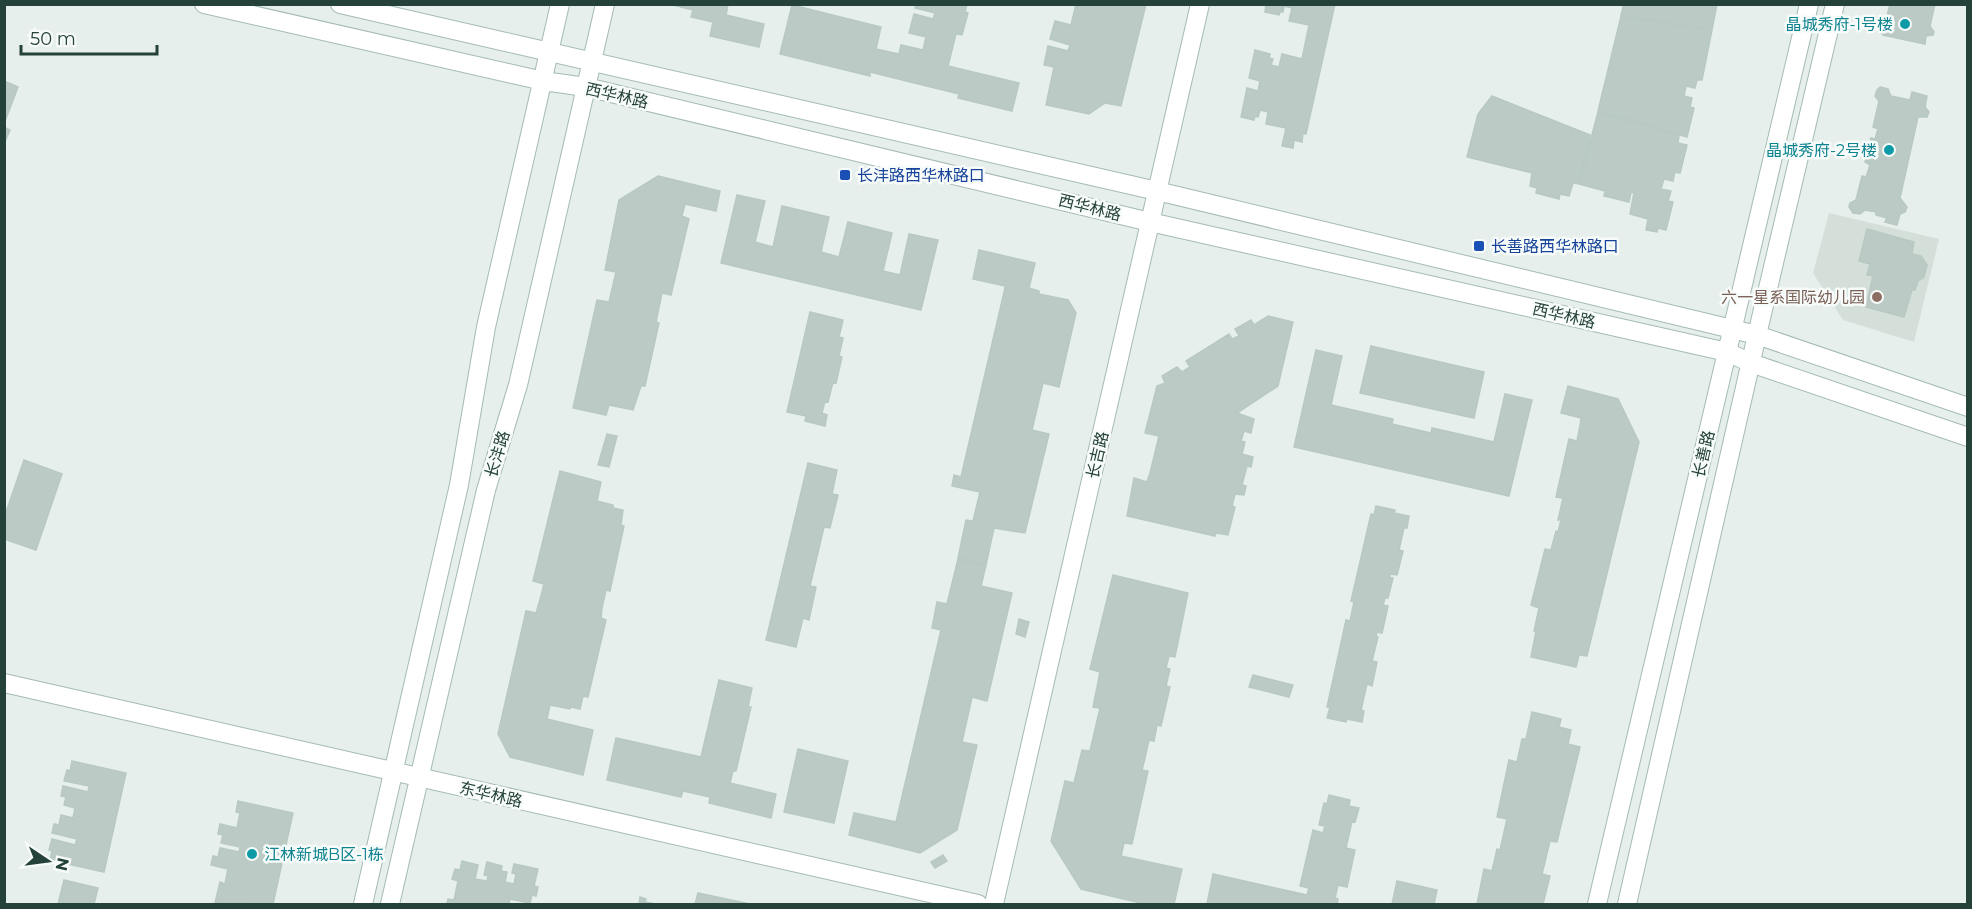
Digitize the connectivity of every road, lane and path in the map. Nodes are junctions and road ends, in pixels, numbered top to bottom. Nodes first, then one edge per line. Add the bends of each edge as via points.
1 (204, 4) edge
2 (340, 4) edge
3 (560, 4) edge
4 (605, 4) edge
5 (1200, 4) edge
6 (1809, 4) edge
7 (1835, 4) edge
8 (549, 52) junction
9 (592, 62) junction
10 (543, 81) junction
11 (586, 87) junction
12 (1157, 191) junction
13 (1150, 222) junction
14 (1732, 329) junction
15 (1757, 335) junction
16 (1727, 352) junction
17 (1751, 363) junction
18 (1968, 407) edge
19 (1968, 437) edge
20 (4, 683) edge
21 (393, 771) junction
22 (419, 777) junction
23 (363, 904) edge
24 (390, 904) edge
25 (978, 904) edge
26 (994, 904) edge
27 (1597, 904) edge
28 (1627, 904) edge

1 - 10 street, 西华林路
2 - 8 street, 西华林路
3 - 8 street, 长沣路
4 - 9 street, 长沣路
5 - 12 street, 长吉路
6 - 14 street, 长善路
7 - 15 street, 长善路
8 - 9 street, 西华林路
8 - 10 street, 长沣路
9 - 11 street, 长沣路
9 - 12 street, 西华林路
10 - 11 street, 西华林路
10 - 21 street, 长沣路 via 486,327 459,485
11 - 13 street, 西华林路
11 - 22 street, 长沣路 via 518,386 486,490
12 - 13 street, 长吉路
12 - 14 street, 西华林路
13 - 16 street, 西华林路
13 - 26 street, 长吉路
14 - 15 street, 西华林路
14 - 16 street, 长善路
15 - 17 street, 长善路
15 - 18 street, 西华林路
16 - 17 street, 西华林路
16 - 27 street, 长善路
17 - 19 street, 西华林路
17 - 28 street, 长善路
20 - 21 street, 东华林路
21 - 22 street, 东华林路
21 - 23 street, 长沣路
22 - 24 street, 长沣路
22 - 25 street, 东华林路

